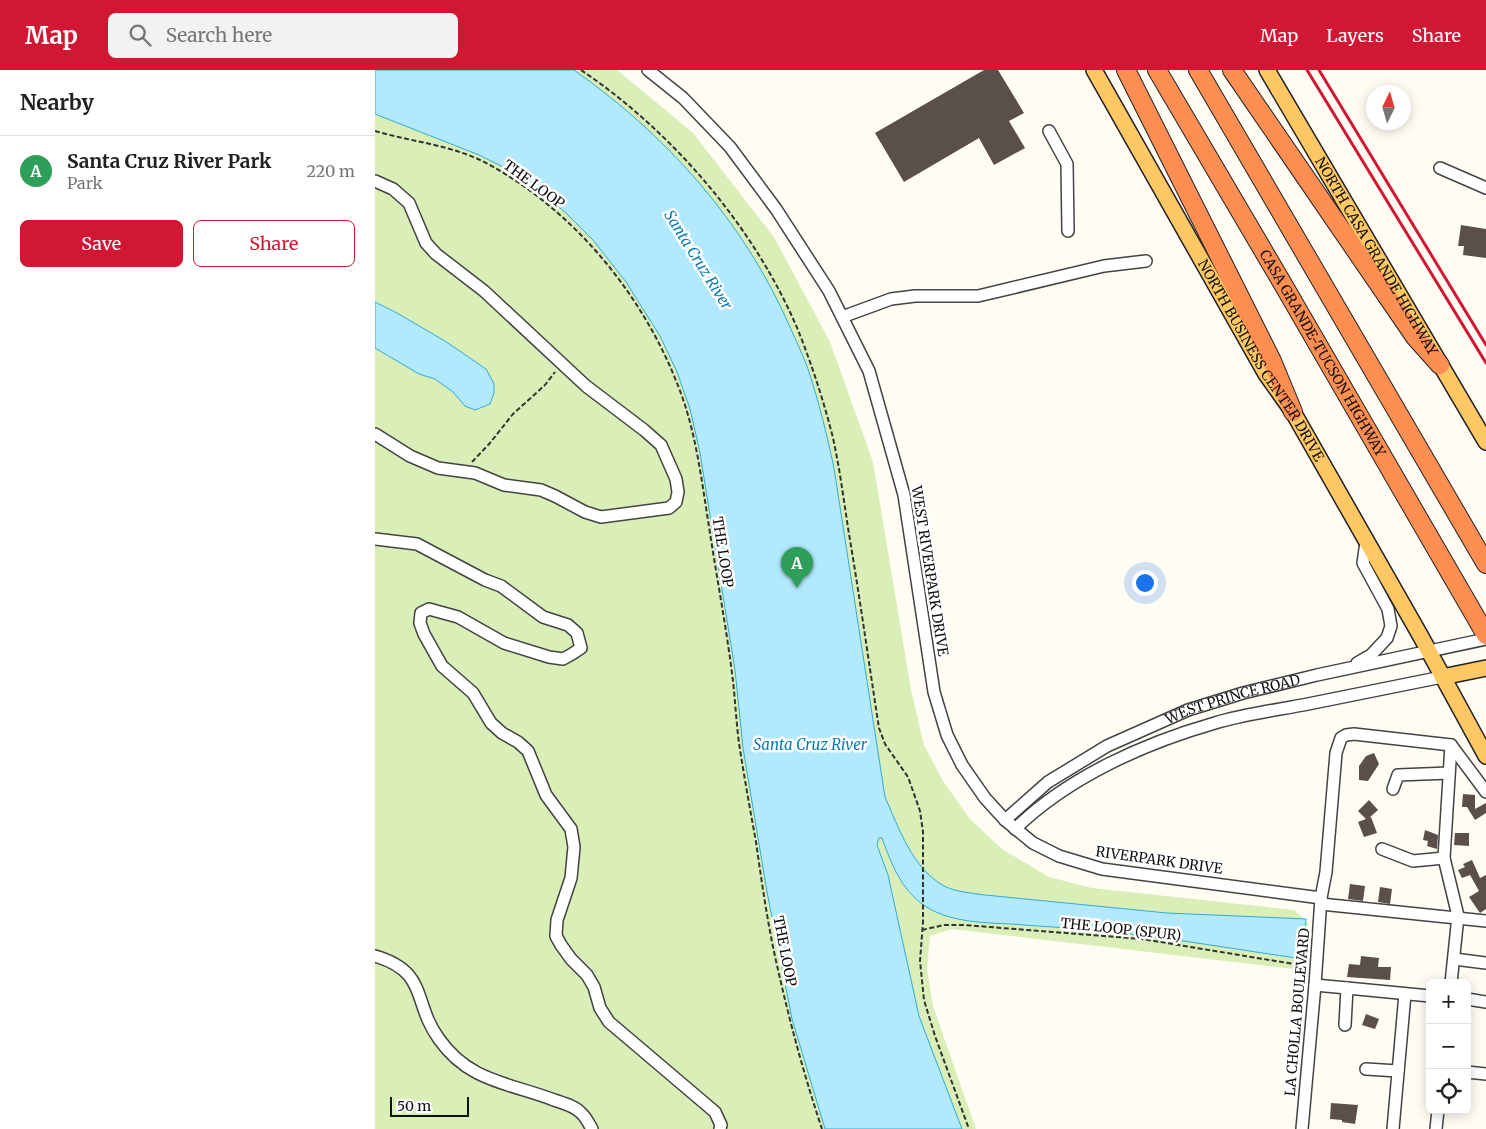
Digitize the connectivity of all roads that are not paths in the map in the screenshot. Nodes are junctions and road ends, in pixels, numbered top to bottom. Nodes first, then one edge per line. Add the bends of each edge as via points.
1 (648, 70) edge
2 (1094, 70) edge
3 (1126, 70) edge
4 (1157, 70) edge
5 (1199, 70) edge
6 (1231, 70) edge
7 (1267, 70) edge
8 (1049, 131) dead end
9 (1440, 168) dead end
10 (375, 181) edge
11 (1486, 188) edge
12 (1069, 231) dead end
13 (1146, 261) dead end
14 (842, 317) junction
15 (1440, 365) junction
16 (1293, 412) junction
17 (375, 434) edge
18 (1486, 442) edge
19 (375, 539) edge
20 (1366, 542) junction
21 (1486, 564) edge
22 (1486, 635) edge
23 (1486, 639) edge
24 (1428, 652) junction
25 (1486, 668) edge
26 (1346, 669) junction
27 (1442, 677) junction
28 (1451, 745) junction
29 (1486, 756) edge
30 (1449, 773) junction
31 (1393, 789) dead end
32 (1486, 792) edge
33 (1005, 820) junction
34 (1015, 828) junction
35 (1383, 849) dead end
36 (1444, 858) junction
37 (1321, 901) junction
38 (1458, 919) junction
39 (1486, 921) edge
40 (375, 956) edge
41 (1454, 959) junction
42 (1486, 962) edge
43 (1452, 979) edge
44 (1315, 985) junction
45 (1347, 988) junction
46 (1405, 994) junction
47 (1426, 996) edge
48 (1471, 1000) edge
49 (1486, 1002) edge
50 (1345, 1024) dead end
51 (1367, 1070) dead end
52 (1398, 1071) junction
53 (1471, 1072) edge
54 (1486, 1074) edge
55 (1438, 1114) edge
56 (592, 1129) edge
57 (720, 1129) edge
58 (1302, 1129) edge
59 (1393, 1129) edge
60 (1436, 1129) edge

1 - 14 street, WEST RIVERPARK DRIVE via 683,98 729,147 776,209
2 - 16 main road, NORTH BUSINESS CENTER DRIVE via 1266,374
3 - 16 highway via 1272,361
4 - 22 highway, CASA GRANDE-TUCSON HIGHWAY
5 - 21 highway
6 - 15 highway via 1415,337
7 - 15 main road, NORTH CASA GRANDE HIGHWAY
8 - 12 street via 1067,164
9 - 11 street
10 - 17 street via 409,203 427,243 437,254 484,291 586,386 661,445 676,478 676,502 669,508 601,517 541,490 504,485 463,470 438,468 410,456
13 - 14 street via 1104,266 978,296 891,299
14 - 33 street, WEST RIVERPARK DRIVE via 869,371 904,495 934,692 947,735 973,783
15 - 18 main road, NORTH CASA GRANDE HIGHWAY
16 - 20 main road, NORTH BUSINESS CENTER DRIVE
19 - 57 street via 417,544 501,586 543,616 568,625 577,633 581,648 563,659 504,643 458,617 429,609 421,613 424,634 442,666 473,693 491,724 528,751 546,795 571,829 575,847 571,878 557,920 556,936 561,945 587,975 609,1022 715,1112
20 - 24 main road, NORTH BUSINESS CENTER DRIVE
20 - 26 street via 1363,563 1388,609 1391,626 1387,638 1371,655
23 - 24 street, WEST PRINCE ROAD
24 - 26 street, WEST PRINCE ROAD
24 - 27 main road, NORTH BUSINESS CENTER DRIVE
25 - 27 main road, WEST PRINCE ROAD
26 - 33 street, WEST PRINCE ROAD via 1243,693 1188,710 1116,742 1047,782
27 - 29 main road, NORTH BUSINESS CENTER DRIVE
27 - 34 street, WEST PRINCE ROAD via 1216,723 1164,740 1075,783 1033,811
28 - 30 street
28 - 32 street
28 - 37 street, LA CHOLLA BOULEVARD via 1354,734 1341,738 1336,753
30 - 31 street via 1398,775
30 - 36 street
33 - 34 street, RIVERPARK DRIVE
34 - 37 street, RIVERPARK DRIVE via 1033,843 1059,856 1102,869
35 - 36 street via 1413,861
36 - 38 street
37 - 38 street, RIVERPARK DRIVE
37 - 44 street, LA CHOLLA BOULEVARD
38 - 39 street, RIVERPARK DRIVE
38 - 41 street
40 - 56 street via 398,965 408,973 439,1039 459,1060 481,1076 570,1106 581,1113
41 - 42 street
41 - 43 street
44 - 45 street
44 - 58 street, LA CHOLLA BOULEVARD
45 - 46 street
45 - 50 street
46 - 47 street
46 - 52 street
48 - 49 street
51 - 52 street
52 - 59 street
53 - 54 street
55 - 60 street

